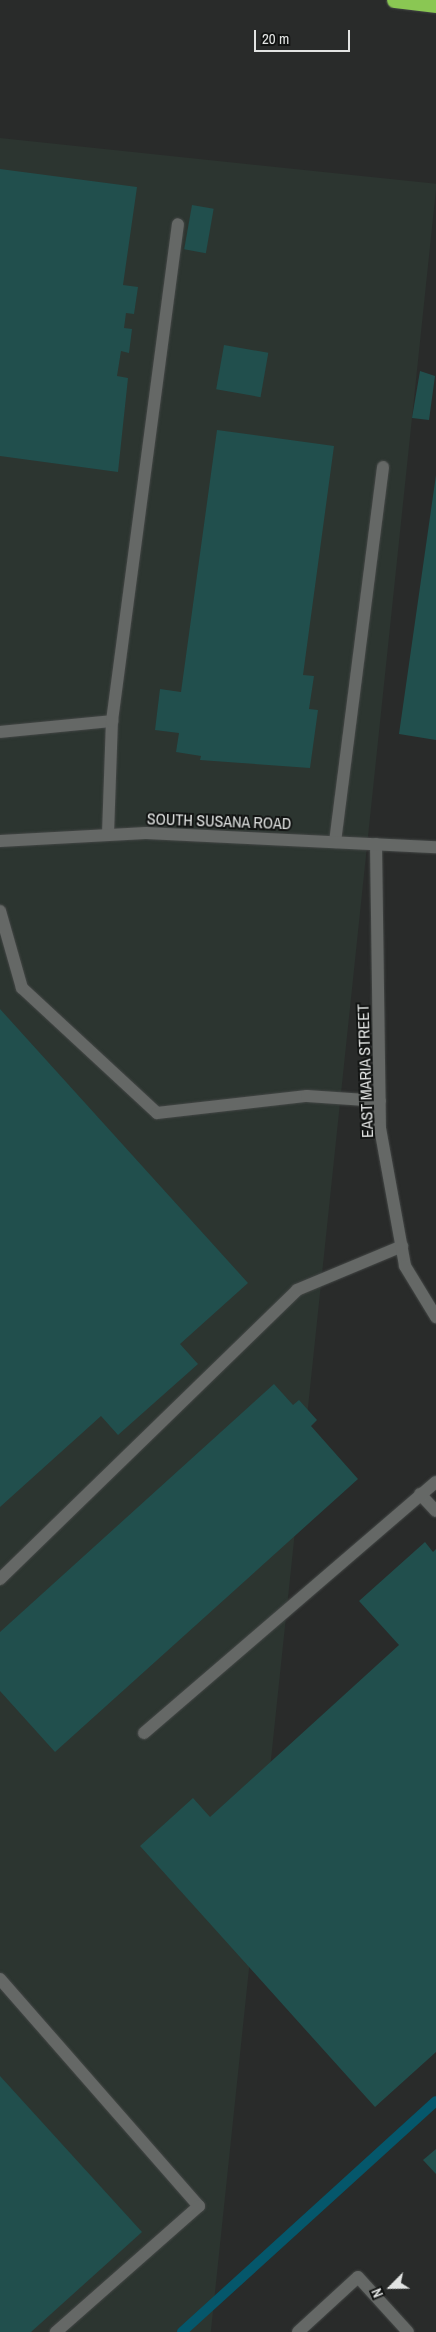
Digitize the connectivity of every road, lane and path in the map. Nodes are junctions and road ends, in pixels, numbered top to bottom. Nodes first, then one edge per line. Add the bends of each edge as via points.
1 (394, 0) edge
2 (436, 5) edge
3 (178, 224) dead end
4 (383, 467) dead end
5 (112, 720) junction
6 (0, 732) edge
7 (108, 834) junction
8 (0, 841) edge
9 (335, 842) junction
10 (376, 844) junction
11 (436, 847) edge
12 (0, 911) edge
13 (380, 1101) junction
14 (402, 1246) junction
15 (436, 1317) edge
16 (436, 1482) edge
17 (420, 1494) junction
18 (436, 1512) edge
19 (0, 1579) edge
20 (144, 1733) dead end
21 (0, 1979) edge
22 (56, 2332) edge
23 (298, 2332) edge
24 (408, 2332) edge

1 - 2 highway
3 - 5 street
4 - 9 street
5 - 6 street
5 - 7 street
7 - 8 street, SOUTH SUSANA ROAD
7 - 9 street, SOUTH SUSANA ROAD
9 - 10 street, SOUTH SUSANA ROAD
10 - 11 street, SOUTH SUSANA ROAD
10 - 13 street, EAST MARIA STREET
12 - 13 street via 22,988 157,1113 307,1096
13 - 14 street, EAST MARIA STREET via 380,1128
14 - 15 street, EAST MARIA STREET via 405,1266
14 - 19 street via 297,1290
16 - 17 street
17 - 18 street
17 - 20 street
21 - 22 street via 200,2206
23 - 24 street via 358,2277

